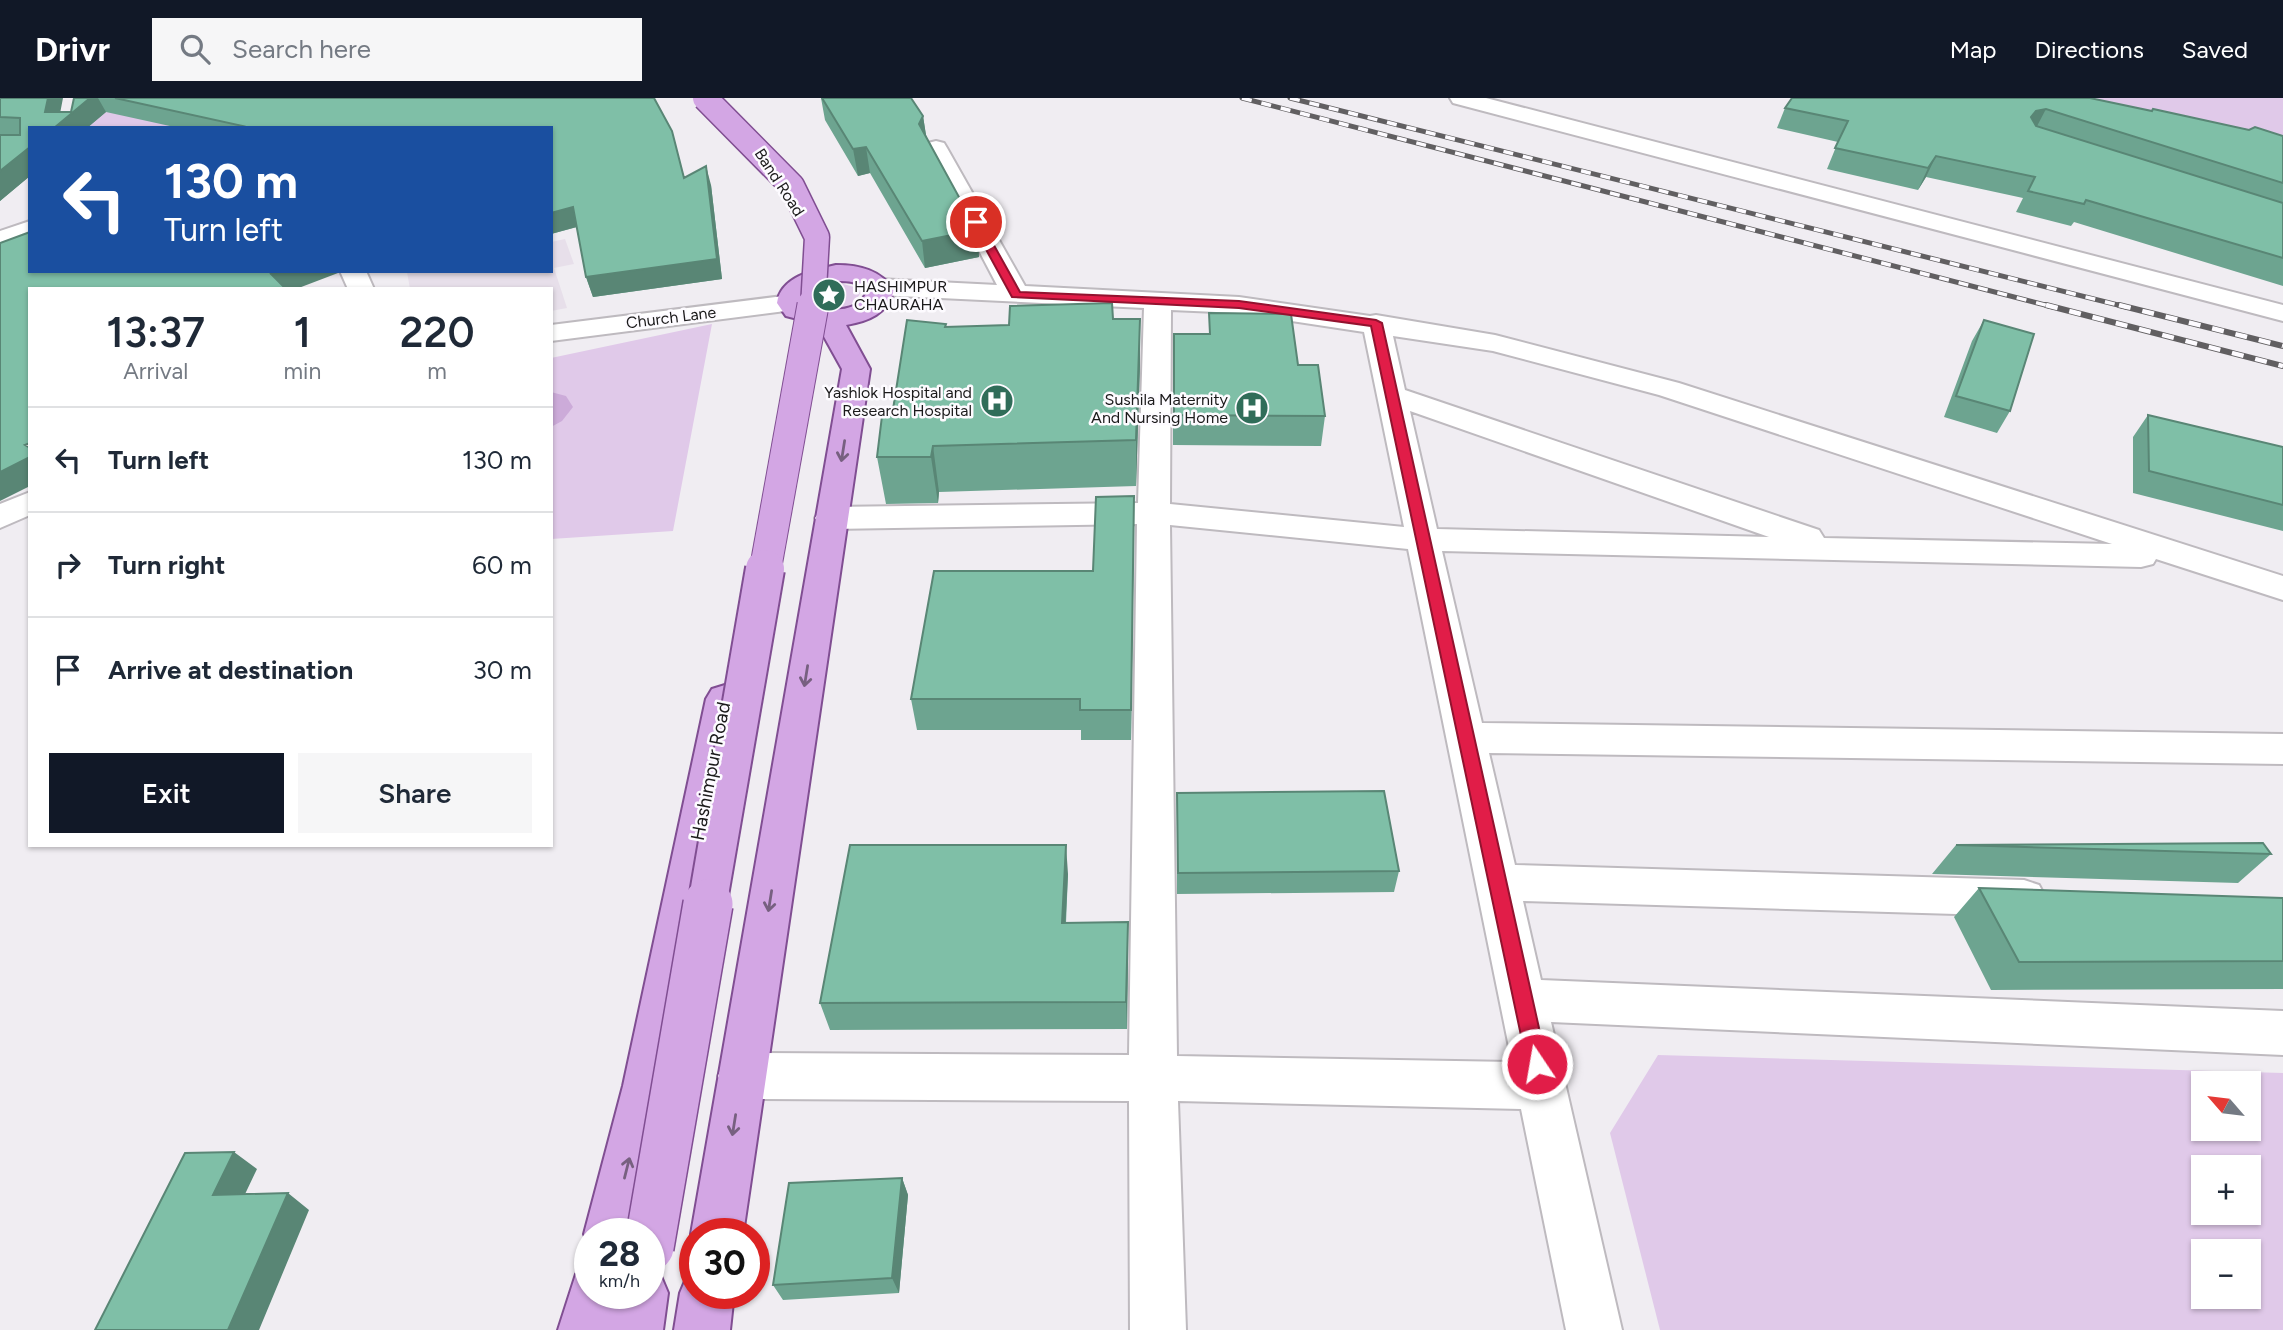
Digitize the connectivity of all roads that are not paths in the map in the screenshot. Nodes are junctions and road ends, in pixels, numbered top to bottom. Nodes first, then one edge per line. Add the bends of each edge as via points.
1 (706, 98) edge
2 (1461, 98) edge
3 (936, 148) edge
4 (28, 229) edge
5 (0, 240) edge
6 (846, 273) junction
7 (878, 287) junction
8 (1016, 295) junction
9 (1158, 299) junction
10 (791, 303) junction
11 (2283, 313) edge
12 (828, 318) junction
13 (1376, 323) junction
14 (553, 333) edge
15 (1392, 395) junction
16 (28, 503) edge
17 (1153, 513) junction
18 (0, 517) edge
19 (832, 518) junction
20 (1423, 540) junction
21 (1841, 550) junction
22 (2182, 557) junction
23 (2283, 588) edge
24 (1466, 738) junction
25 (2283, 749) edge
26 (1498, 882) junction
27 (2063, 899) edge
28 (1523, 1000) junction
29 (2283, 1033) edge
30 (742, 1076) junction
31 (1152, 1078) junction
32 (1542, 1086) junction
33 (614, 1218) edge
34 (654, 1218) edge
35 (720, 1218) edge
36 (591, 1309) edge
37 (638, 1309) edge
38 (705, 1309) edge
39 (586, 1330) edge
40 (635, 1330) edge
41 (702, 1330) edge
42 (1158, 1330) edge
43 (1594, 1330) edge

1 - 6 main road, Band Road via 758,147 816,237
1 - 34 main road, bridge via 792,186 817,237 814,301
2 - 11 street
3 - 8 street
4 - 5 street
6 - 7 main road via 869,278
6 - 10 main road via 807,282 792,295
7 - 8 street
7 - 12 main road via 879,298 863,312
8 - 9 street
9 - 13 street
9 - 17 street
10 - 12 main road via 796,310
10 - 14 street, Church Lane
12 -> 19 main road via 856,369
33 -> 12 main road, Hashimpur Road via 647,1086 795,361
13 - 15 street
13 - 22 street via 1495,343 1669,389
15 - 20 street
15 - 21 street
16 - 18 street
17 - 19 street
17 - 20 street
17 - 31 street
19 -> 30 main road
20 - 21 street
20 - 24 street
21 - 22 street
22 - 23 street
24 - 25 street
24 - 26 street
26 - 27 street
26 - 28 street
28 - 29 street
28 - 32 street
30 - 31 street
30 -> 35 main road
31 - 32 street
31 - 42 street
32 - 43 street
36 - 39 main road
37 - 40 main road
38 - 41 main road

